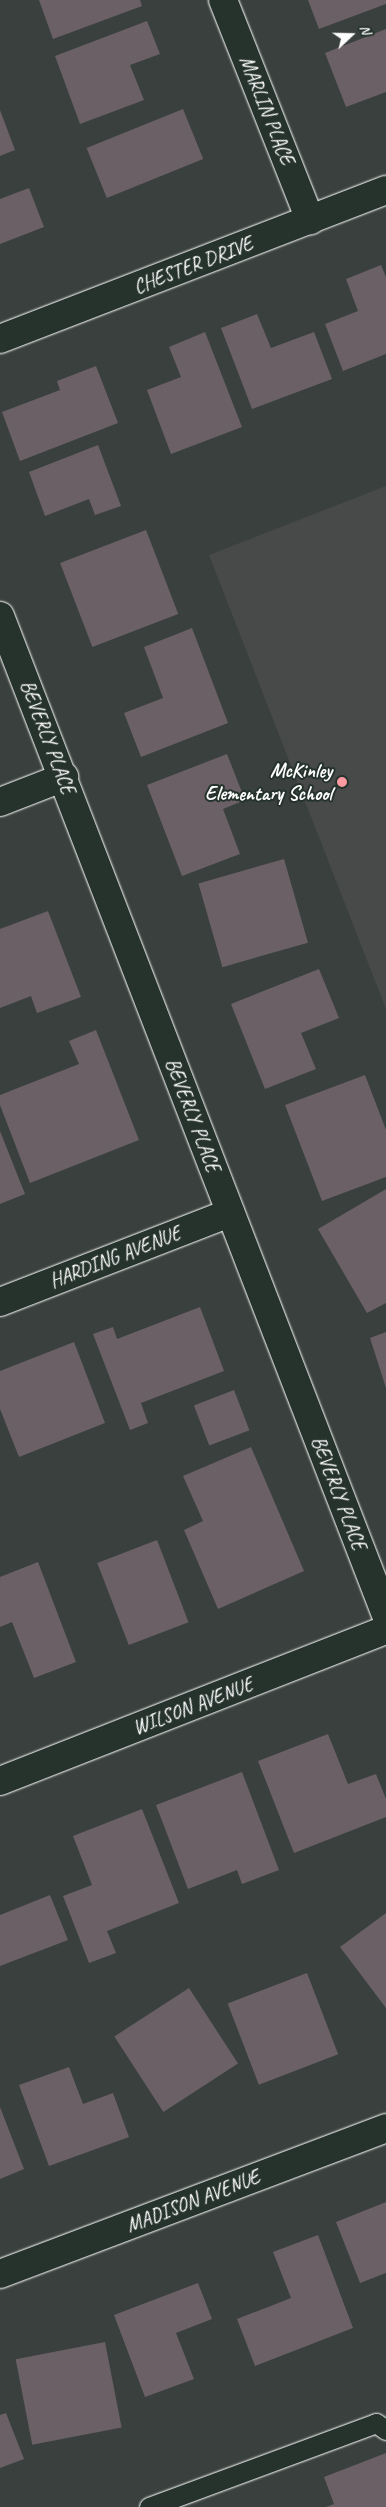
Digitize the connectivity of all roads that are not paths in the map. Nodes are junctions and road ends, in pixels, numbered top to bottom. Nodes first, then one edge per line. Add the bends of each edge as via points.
1 (223, 0) edge
2 (386, 190) edge
3 (310, 220) junction
4 (0, 339) edge
5 (0, 616) edge
6 (64, 777) junction
7 (0, 802) edge
8 (230, 1213) junction
9 (0, 1302) edge
10 (386, 1615) edge
11 (386, 1630) edge
12 (0, 1781) edge
13 (386, 2128) edge
14 (0, 2274) edge
15 (386, 2430) edge
16 (149, 2507) edge

1 - 3 street, MARLIN PLACE
2 - 3 street, CHESTER DRIVE
3 - 4 street, CHESTER DRIVE
5 - 6 street, BEVERLY PLACE
6 - 7 street
6 - 8 street, BEVERLY PLACE
8 - 9 street, HARDING AVENUE
8 - 10 street, BEVERLY PLACE
11 - 12 street, WILSON AVENUE
13 - 14 street, MADISON AVENUE
15 - 16 lane via 376,2424

